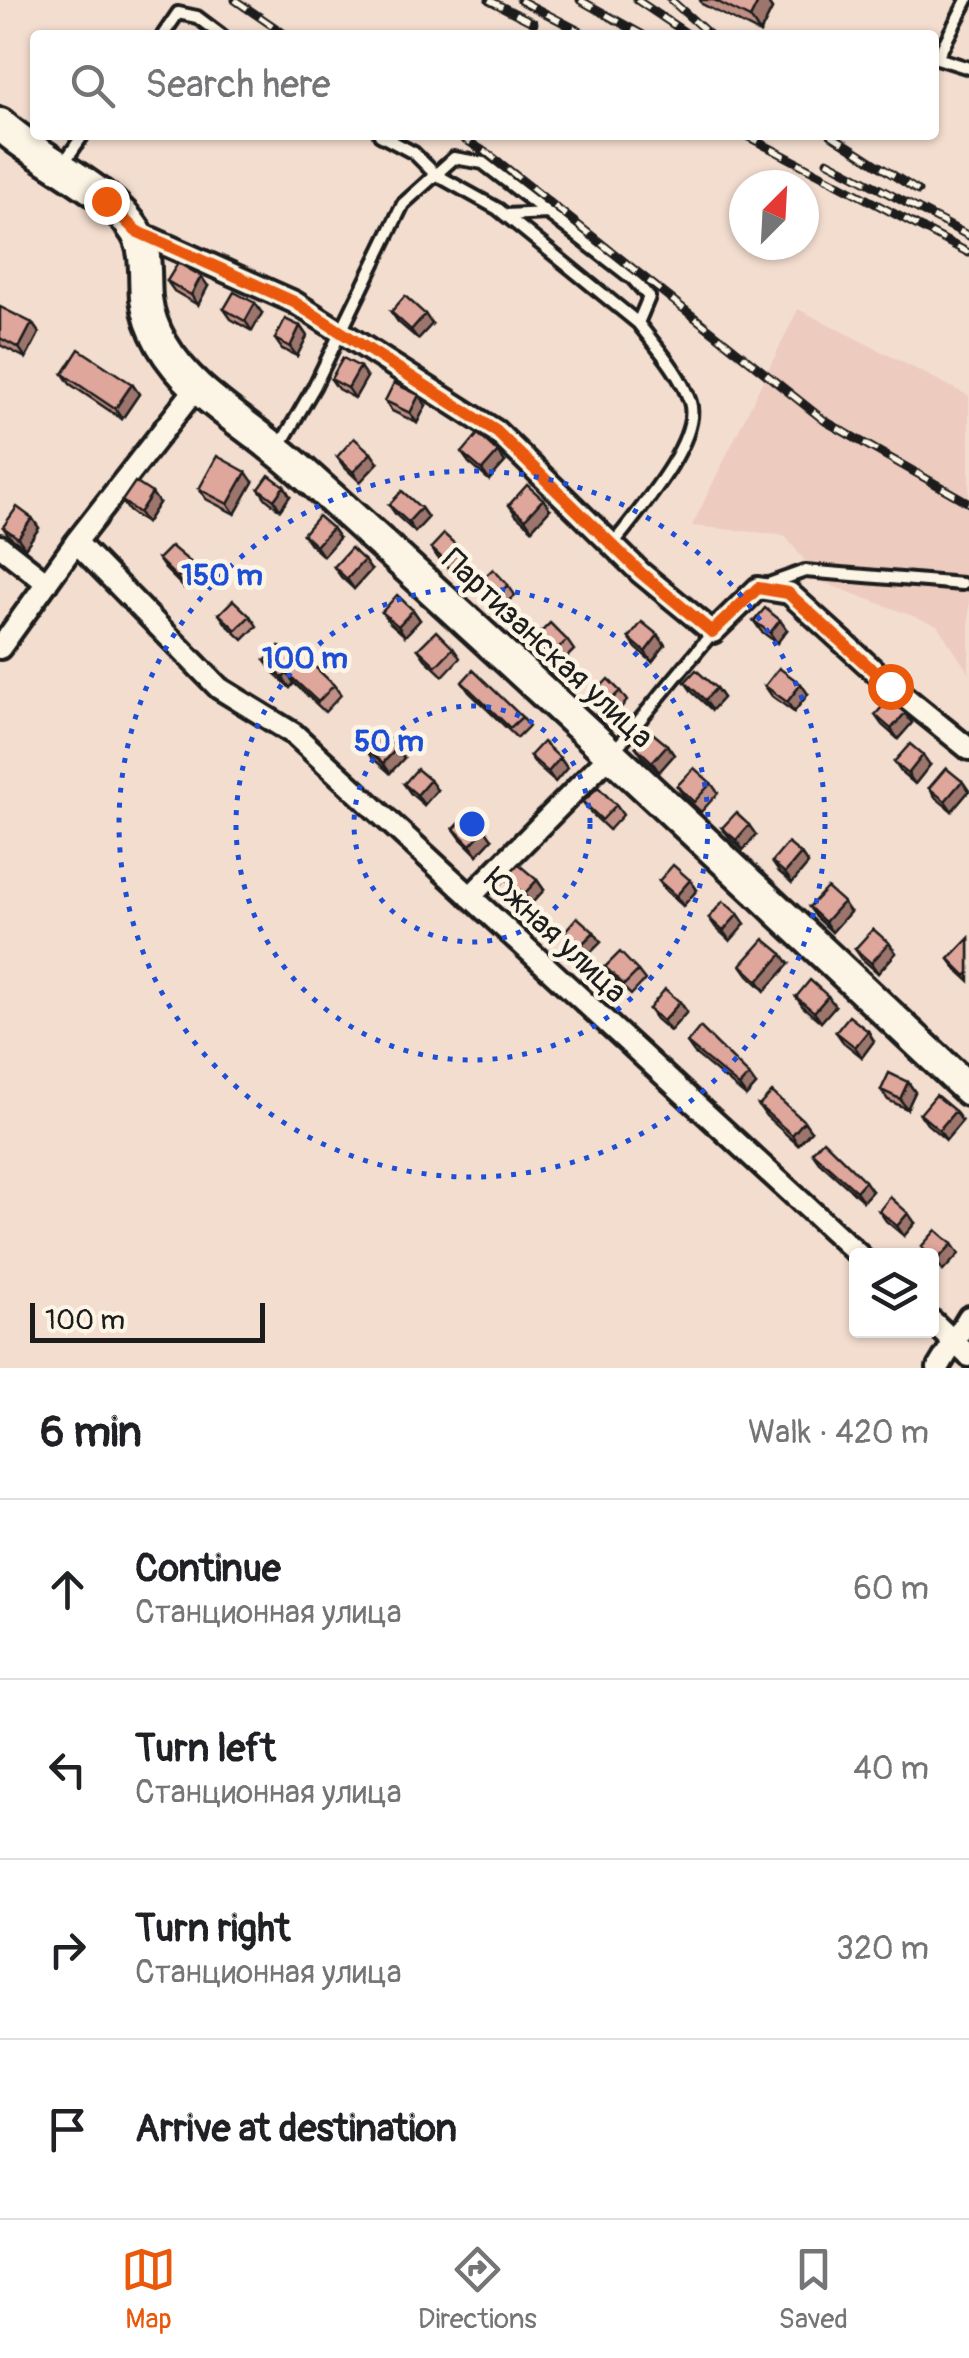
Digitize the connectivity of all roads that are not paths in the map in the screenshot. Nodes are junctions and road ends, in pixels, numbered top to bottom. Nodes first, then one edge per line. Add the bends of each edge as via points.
1 (967, 0) edge
2 (166, 30) edge
3 (214, 30) edge
4 (939, 54) edge
5 (939, 59) edge
6 (969, 68) edge
7 (0, 124) edge
8 (79, 140) edge
9 (389, 140) edge
10 (59, 169) junction
11 (434, 174) junction
12 (546, 213) junction
13 (505, 214) junction
14 (136, 231) junction
15 (638, 323) junction
16 (341, 330) junction
17 (197, 387) junction
18 (277, 450) junction
19 (76, 542) junction
20 (613, 544) junction
21 (0, 546) edge
22 (47, 582) junction
23 (962, 584) dead end
24 (758, 588) junction
25 (712, 632) junction
26 (0, 648) edge
27 (969, 749) edge
28 (612, 753) junction
29 (470, 897) junction
30 (969, 1090) edge
31 (851, 1248) edge
32 (969, 1317) edge
33 (939, 1328) edge
34 (952, 1340) junction
35 (969, 1356) edge
36 (938, 1368) edge

1 - 4 lane
2 - 3 lane via 178,13
5 - 6 lane
7 - 10 main road
8 - 10 lane
9 - 11 lane
10 - 14 main road
11 - 12 lane via 454,158 483,163
11 - 13 lane
11 - 16 lane via 404,204
12 - 13 lane
12 - 15 lane via 649,298
13 - 15 lane
14 - 16 street
14 - 17 main road, Партизанская улица via 154,330
15 - 20 lane via 691,406 687,441
16 - 18 lane
16 - 20 street via 496,431
17 - 18 main road, Партизанская улица
17 - 19 street
18 - 28 main road, Партизанская улица
19 - 22 street
19 - 29 street, Южная улица via 219,688 294,734
20 - 25 street
21 - 22 street
22 - 26 street
23 - 24 lane via 805,571
24 - 25 street
24 - 27 street via 788,593
25 - 28 lane
28 - 29 street
28 - 30 main road, Партизанская улица
29 - 31 street, Южная улица
32 - 34 street
33 - 34 street
34 - 35 street
34 - 36 street

